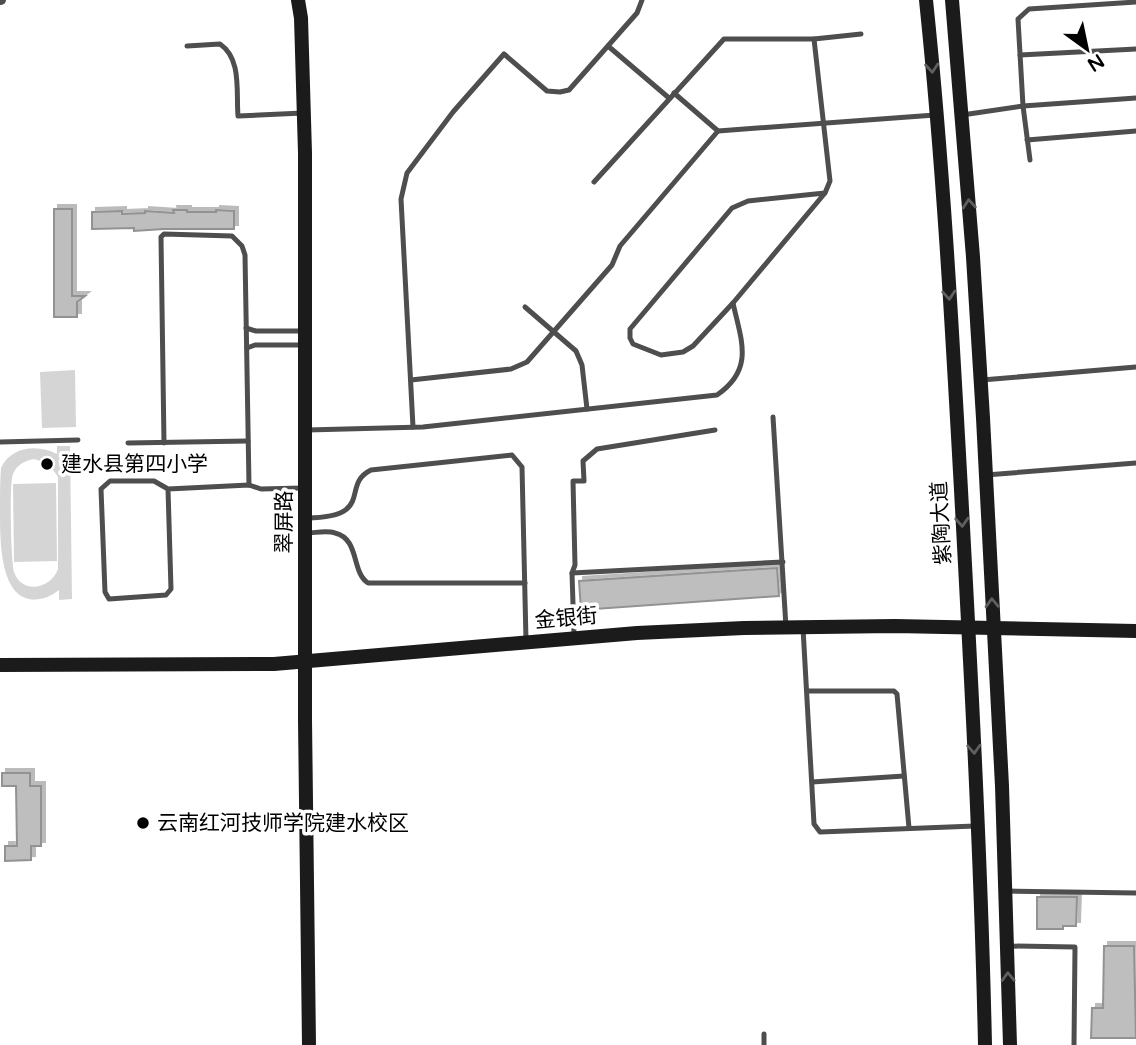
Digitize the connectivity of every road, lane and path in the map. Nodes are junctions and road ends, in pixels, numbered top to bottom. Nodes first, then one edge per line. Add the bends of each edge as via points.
1 (298, 0) edge
2 (642, 0) edge
3 (926, 0) edge
4 (952, 0) edge
5 (1136, 2) edge
6 (861, 34) dead end
7 (814, 39) junction
8 (187, 46) dead end
9 (608, 46) junction
10 (1136, 49) edge
11 (1020, 55) junction
12 (671, 95) junction
13 (1136, 98) edge
14 (1023, 106) junction
15 (304, 113) junction
16 (935, 115) junction
17 (962, 115) junction
18 (824, 124) junction
19 (718, 131) junction
20 (1136, 131) edge
21 (1027, 140) junction
22 (1030, 160) dead end
23 (594, 182) dead end
24 (825, 193) junction
25 (733, 303) junction
26 (525, 307) dead end
27 (246, 328) junction
28 (554, 332) junction
29 (305, 338) junction
30 (247, 348) junction
31 (1136, 367) edge
32 (411, 380) junction
33 (981, 380) junction
34 (587, 409) junction
35 (774, 417) dead end
36 (413, 427) junction
37 (305, 430) junction
38 (715, 430) dead end
39 (78, 440) dead end
40 (248, 441) junction
41 (0, 442) edge
42 (128, 443) dead end
43 (164, 443) junction
44 (1136, 463) edge
45 (986, 475) junction
46 (249, 485) junction
47 (305, 488) junction
48 (168, 489) junction
49 (305, 518) junction
50 (305, 533) junction
51 (783, 562) junction
52 (572, 573) junction
53 (525, 583) junction
54 (803, 626) junction
55 (786, 627) junction
56 (968, 628) junction
57 (993, 628) junction
58 (1136, 631) edge
59 (575, 639) junction
60 (526, 643) junction
61 (305, 662) junction
62 (0, 665) edge
63 (807, 691) junction
64 (904, 776) junction
65 (812, 782) junction
66 (978, 826) junction
67 (909, 828) junction
68 (1005, 891) junction
69 (1136, 893) edge
70 (1007, 946) junction
71 (764, 1034) dead end
72 (309, 1045) edge
73 (764, 1045) edge
74 (985, 1045) edge
75 (1010, 1045) edge
76 (1074, 1045) edge

1 - 15 street, 翠屏路
2 - 9 lane via 637,13
3 -> 16 street, 紫陶大道
4 - 17 street
5 - 11 lane via 1028,9 1018,19
6 - 7 lane
7 - 12 lane via 724,39
7 - 18 lane
8 - 15 lane via 220,44 230,54 235,65 238,116
9 - 12 lane
9 - 32 lane via 569,90 560,92 547,91 504,54 407,173 401,199
10 - 11 lane
11 - 14 lane
12 - 19 lane
12 - 23 lane
13 - 14 lane
14 - 17 lane
14 - 21 lane
15 - 29 street, 翠屏路
16 - 18 lane
16 -> 56 street, 紫陶大道
33 -> 17 street
18 - 19 lane
18 - 24 lane via 830,181
19 - 28 lane
20 - 21 lane
21 - 22 lane
24 - 25 lane
24 - 25 lane via 748,201 732,208 630,329 630,338 636,346 661,355 683,352
25 - 34 lane via 744,355 735,378 724,390 717,395
26 - 28 lane
27 - 29 lane
27 - 30 lane
27 - 43 lane via 244,255 237,239 226,234 164,234
28 - 32 lane via 517,367
28 - 34 lane via 579,356
29 - 30 lane
29 - 37 street, 翠屏路
30 - 40 lane
31 - 33 lane
32 - 36 lane
33 - 45 street
34 - 36 lane
35 - 51 lane
36 - 37 lane
37 - 47 street, 翠屏路
38 - 52 lane via 597,449 586,457 584,481 573,481
39 - 41 lane
40 - 43 lane
40 - 46 lane
42 - 43 lane
44 - 45 lane
57 -> 45 street
46 - 47 lane
46 - 48 lane
47 - 49 street, 翠屏路
48 - 48 lane via 171,589 166,595 109,599 101,489 110,481 154,481
49 - 50 street, 翠屏路
49 - 53 lane via 342,513 354,502 361,477 371,470 512,455 522,467
50 - 53 lane via 342,537 355,554 360,577 368,583
50 - 61 street, 翠屏路
51 - 52 lane
51 - 55 lane
52 - 59 lane
53 - 60 lane
54 - 55 street, 金银街
54 - 56 street, 金银街
54 - 63 lane
55 - 59 street, 金银街
56 - 57 street, 金银街
56 -> 66 street, 紫陶大道
57 - 58 street, 金银街
57 - 68 street
59 - 60 street, 金银街
60 - 61 street, 金银街
61 - 62 street, 金银街
61 - 72 street, 翠屏路
63 - 64 lane via 894,691
63 - 65 lane
64 - 65 lane
64 - 67 lane
65 - 67 lane via 814,824 820,832
66 - 67 lane
66 - 74 street, 紫陶大道
68 - 69 lane
68 - 70 street
75 -> 70 street
70 - 76 lane via 1075,947
71 - 73 lane

